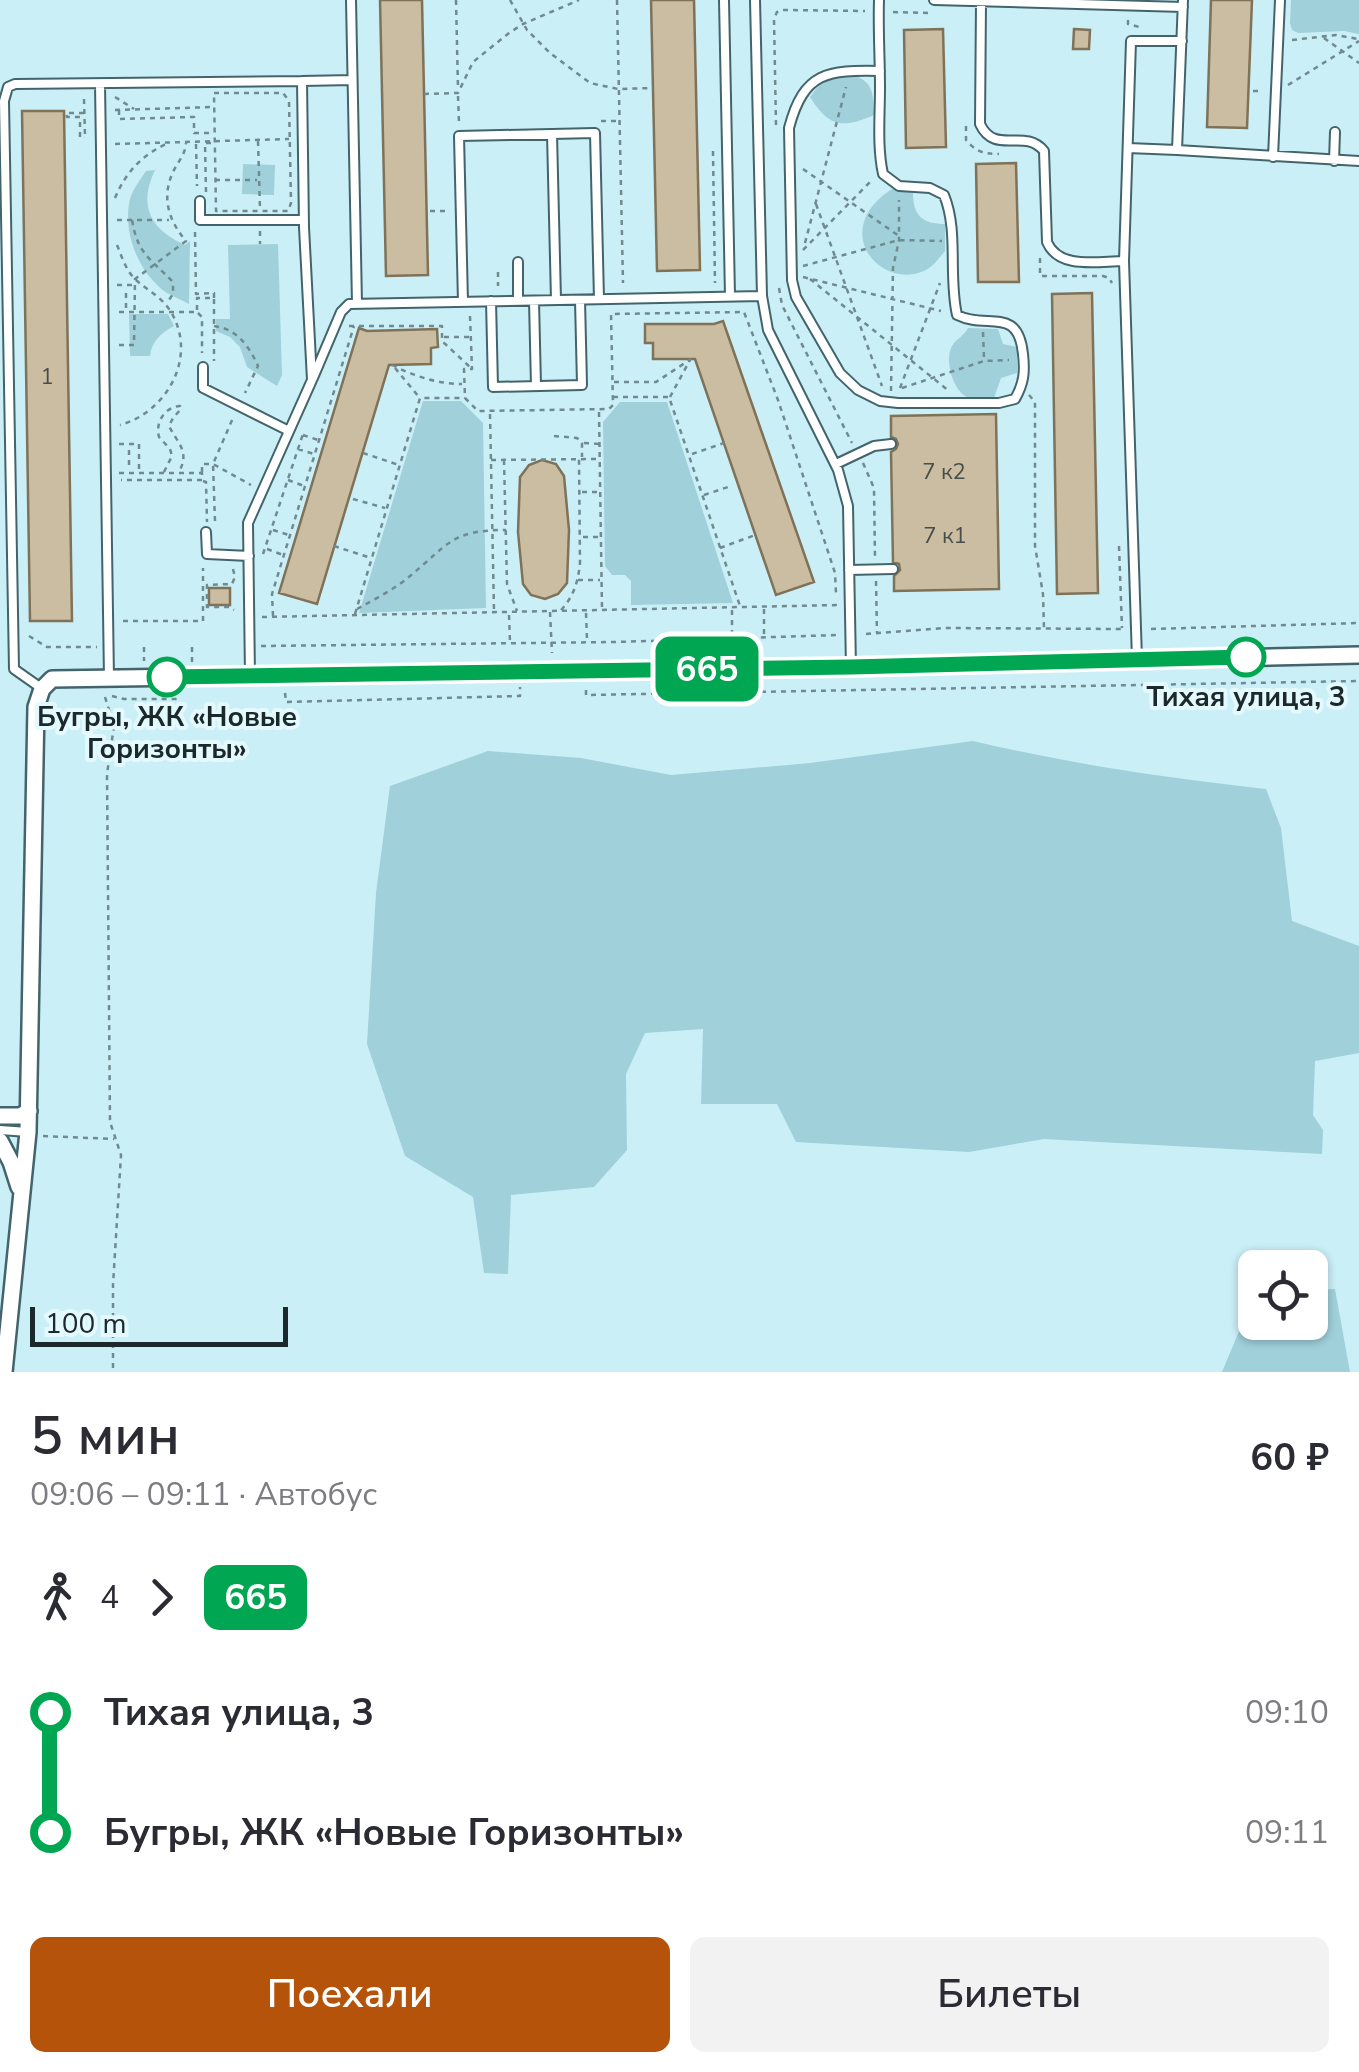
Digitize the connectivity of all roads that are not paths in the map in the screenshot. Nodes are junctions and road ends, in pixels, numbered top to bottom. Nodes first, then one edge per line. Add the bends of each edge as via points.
1 (350, 0) edge
2 (724, 0) edge
3 (755, 0) edge
4 (879, 0) edge
5 (934, 0) edge
6 (1280, 0) edge
7 (981, 2) edge
8 (1183, 3) edge
9 (1182, 41) junction
10 (880, 72) junction
11 (352, 80) junction
12 (302, 81) junction
13 (100, 84) junction
14 (1335, 132) dead end
15 (552, 134) junction
16 (1128, 148) junction
17 (1178, 150) junction
18 (1273, 156) junction
19 (1334, 161) junction
20 (1359, 161) edge
21 (200, 201) dead end
22 (304, 220) junction
23 (1124, 260) junction
24 (518, 262) dead end
25 (730, 296) junction
26 (762, 296) junction
27 (599, 299) junction
28 (534, 300) junction
29 (556, 300) junction
30 (580, 300) junction
31 (494, 301) junction
32 (518, 301) junction
33 (463, 302) junction
34 (357, 304) junction
35 (204, 367) dead end
36 (312, 380) junction
37 (536, 386) junction
38 (290, 431) junction
39 (891, 444) dead end
40 (836, 464) junction
41 (211, 534) road end
42 (248, 556) junction
43 (894, 569) dead end
44 (849, 570) junction
45 (1359, 655) edge
46 (1137, 659) junction
47 (851, 667) junction
48 (250, 676) junction
49 (110, 678) junction
50 (42, 689) junction
51 (29, 1111) junction
52 (0, 1116) edge
53 (0, 1130) edge
54 (28, 1132) junction
55 (0, 1141) edge
56 (22, 1195) junction
57 (4, 1372) edge

1 - 11 lane
2 - 25 lane
3 - 26 lane
4 - 10 lane
5 - 7 lane
6 - 18 lane
7 - 8 lane
7 - 23 lane via 983,130 997,140 1029,140 1044,152 1047,242 1054,254
8 - 9 lane
9 - 16 lane via 1131,41
9 - 17 lane
10 - 10 lane via 883,174 899,186 944,195 951,211 958,314 996,320 1022,336 1025,372 1014,399 880,401 840,373 796,296 789,128 818,78
11 - 12 lane
11 - 34 lane
12 - 13 lane
12 - 22 lane
13 - 49 lane
13 - 50 lane via 16,84 4,94 14,670
14 - 19 lane
15 - 27 lane via 595,133
15 - 29 lane
15 - 33 lane via 459,136
16 - 17 lane
16 - 23 lane
17 - 18 lane
18 - 19 lane
19 - 20 lane
21 - 22 lane via 200,220
22 - 36 lane
23 - 46 lane
24 - 32 lane
25 - 26 lane
25 - 27 lane
26 - 40 lane via 768,330
27 - 30 lane
28 - 29 lane
28 - 32 lane
28 - 37 lane
29 - 30 lane
30 - 37 lane via 582,386
31 - 32 lane
31 - 33 lane
31 - 37 lane via 492,387
33 - 34 lane
34 - 36 lane via 341,312
35 - 38 lane via 204,388
36 - 38 lane
38 - 42 lane via 248,523
39 - 40 lane
40 - 44 lane via 848,506
41 - 42 lane via 206,554
42 - 48 lane
43 - 44 lane
44 - 47 lane
45 - 46 street
46 - 47 street
47 - 48 street
48 - 49 street
49 - 50 street via 52,679
50 - 51 street via 36,707
51 - 52 street
51 - 54 street
53 - 54 lane
54 - 56 street
55 - 56 street
56 - 57 street

